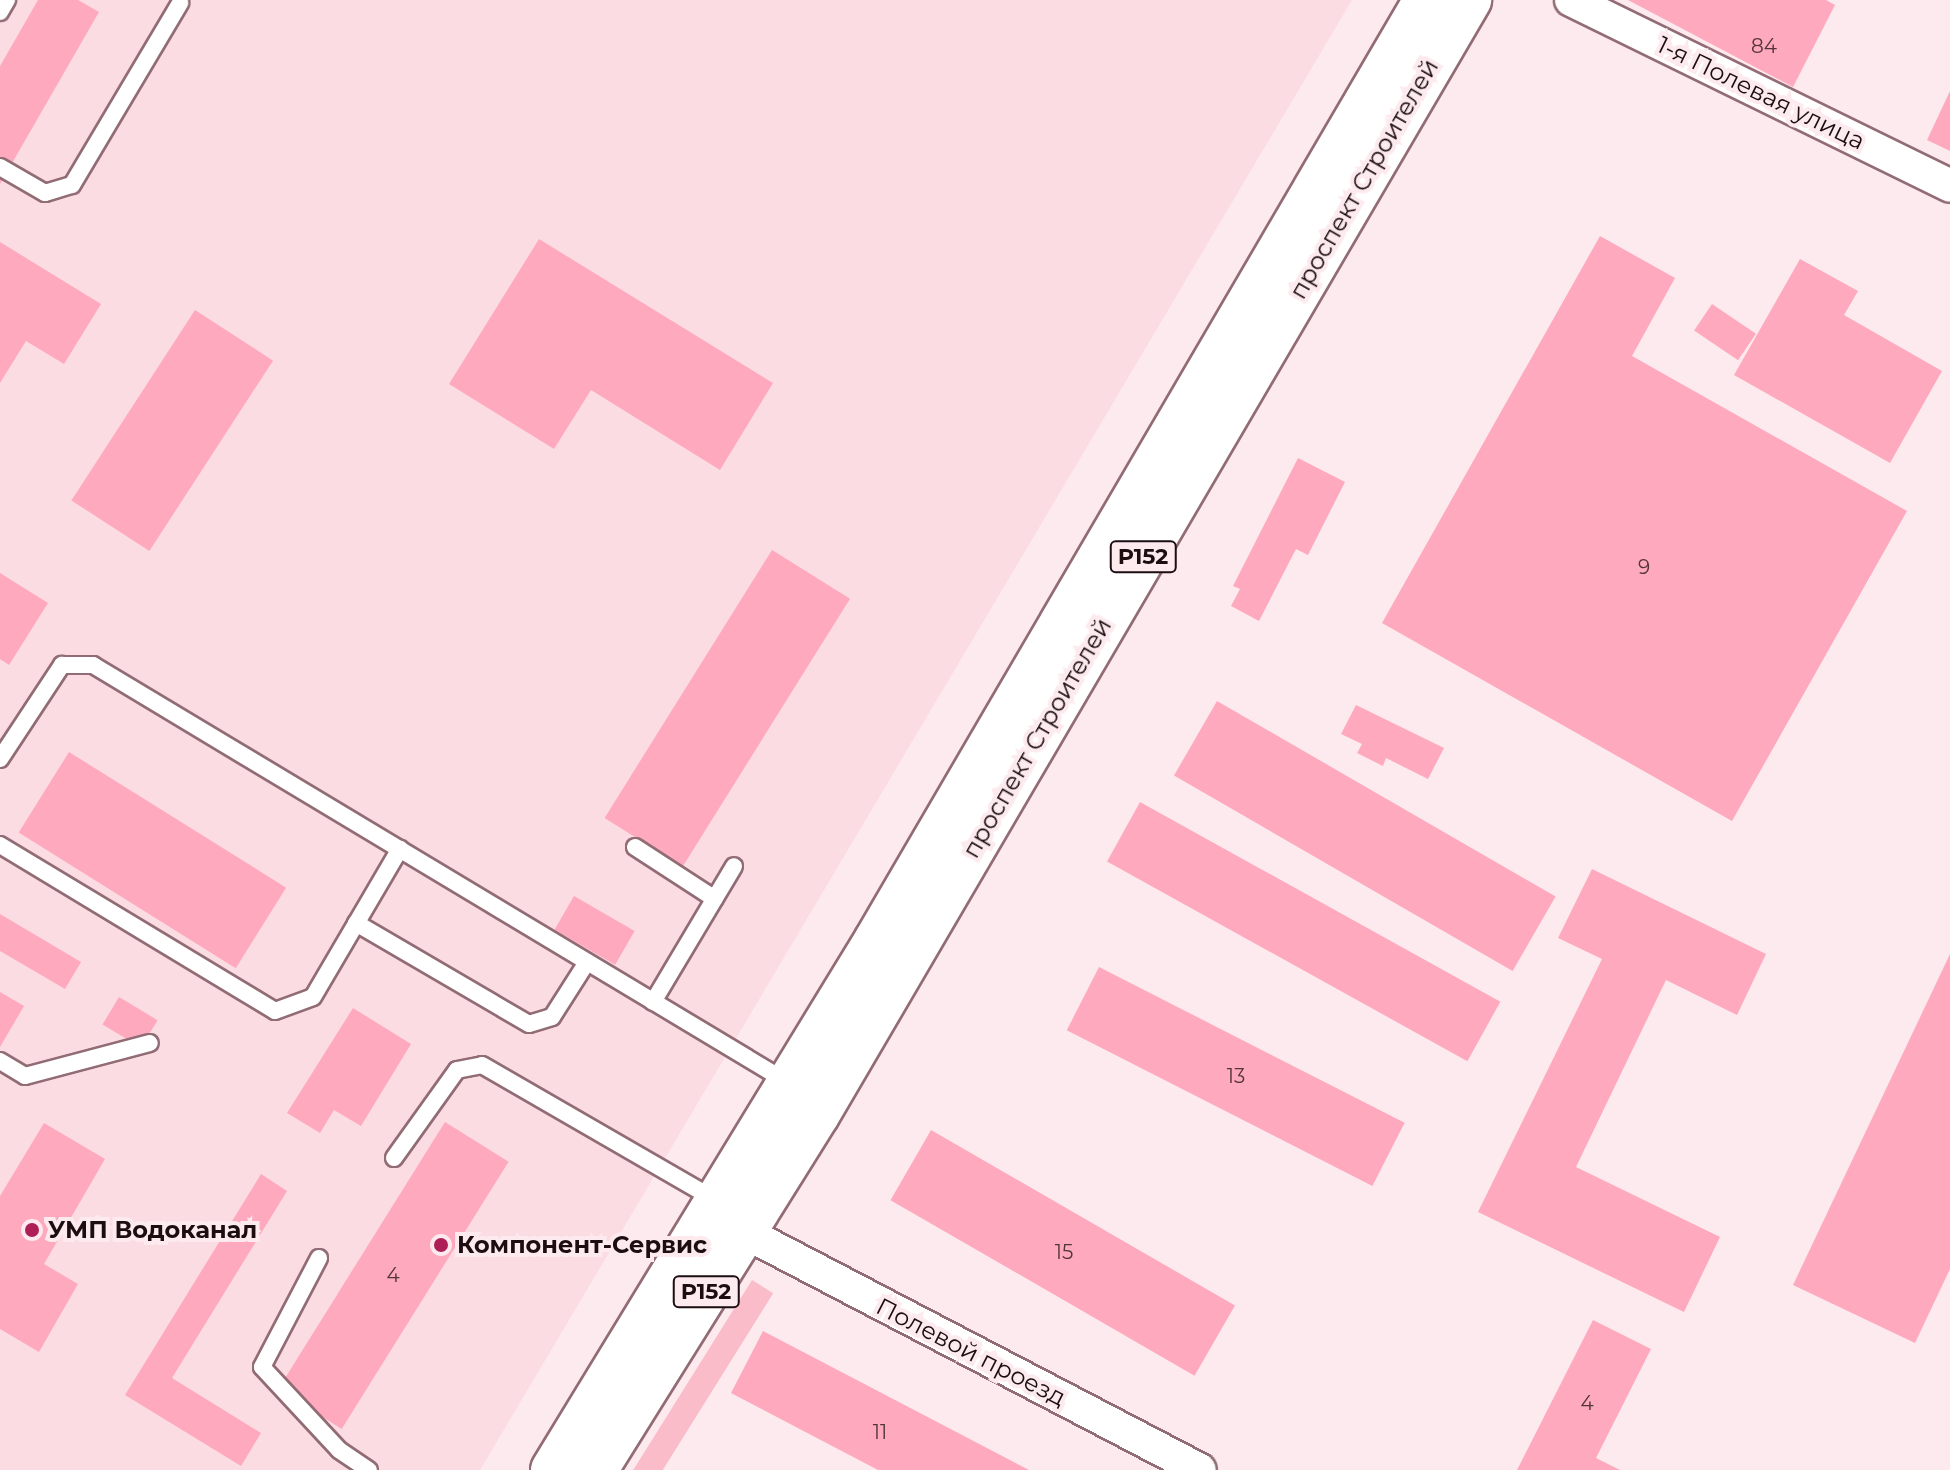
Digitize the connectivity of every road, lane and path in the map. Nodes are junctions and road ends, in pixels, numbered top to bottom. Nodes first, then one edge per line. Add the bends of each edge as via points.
1 (7, 0) edge
2 (1426, 0) edge
3 (1469, 0) edge
4 (1571, 0) edge
5 (180, 3) dead end
6 (0, 12) edge
7 (0, 167) edge
8 (1950, 186) edge
9 (0, 759) edge
10 (0, 845) edge
11 (635, 847) dead end
12 (400, 849) junction
13 (734, 866) dead end
14 (715, 899) junction
15 (356, 923) junction
16 (587, 962) junction
17 (653, 1002) junction
18 (150, 1043) dead end
19 (0, 1061) edge
20 (790, 1084) junction
21 (394, 1158) dead end
22 (732, 1217) junction
23 (319, 1258) dead end
24 (369, 1470) edge
25 (553, 1470) edge
26 (595, 1470) edge
27 (1200, 1470) edge

1 - 6 lane
2 - 20 main road, проспект Строителей / Р152
3 - 22 main road, проспект Строителей / Р152
4 - 8 street, 1-я Полевая улица
5 - 7 lane via 72,185 45,193
9 - 12 lane via 62,665 93,665
10 - 15 lane via 275,1011 313,997
11 - 14 lane
12 - 15 lane
12 - 16 lane
13 - 14 lane
14 - 17 lane
15 - 16 lane via 529,1024 552,1017
16 - 17 lane
17 - 20 lane
18 - 19 lane via 25,1076
20 - 22 main road, проспект Строителей / Р152
21 - 22 lane via 457,1070 482,1065
22 - 25 main road, проспект Строителей / Р152
22 - 26 main road, проспект Строителей / Р152
22 - 27 street, Полевой проезд
23 - 24 lane via 262,1367 339,1450

